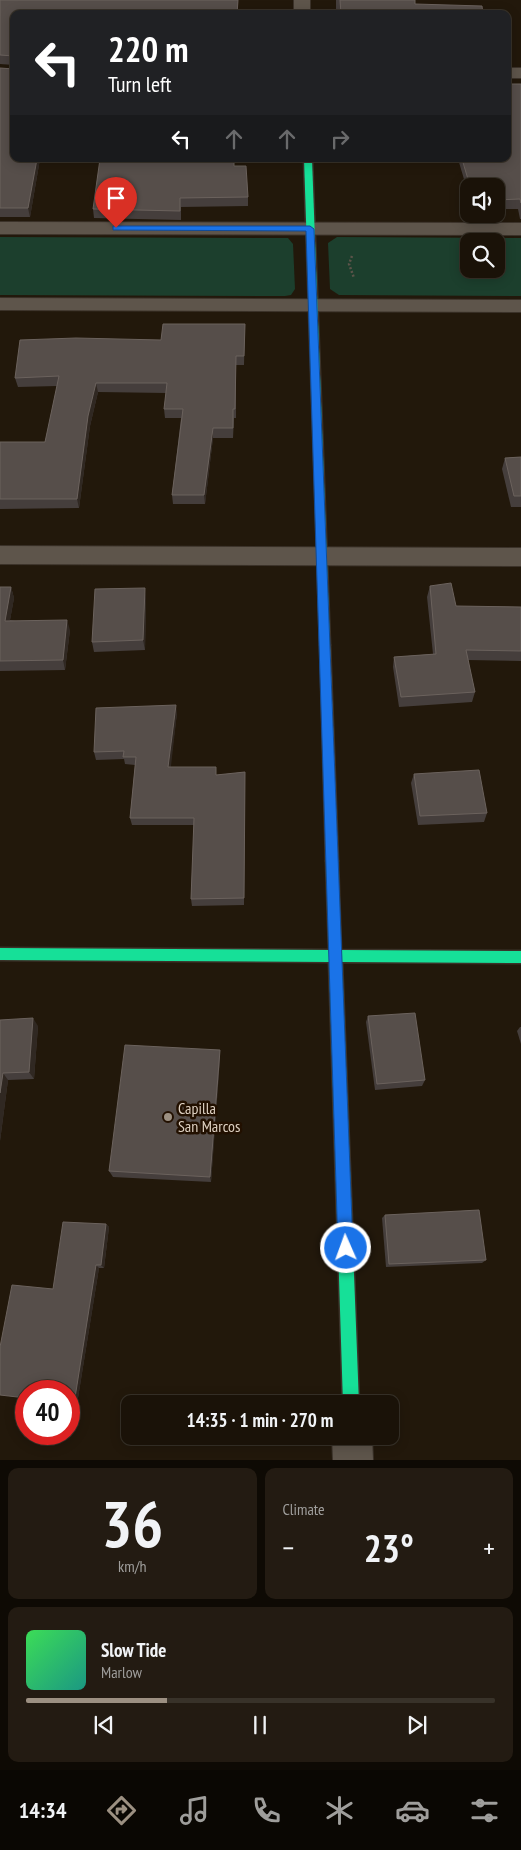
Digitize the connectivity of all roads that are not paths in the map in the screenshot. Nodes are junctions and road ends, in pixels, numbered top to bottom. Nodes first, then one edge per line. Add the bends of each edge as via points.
1 (308, 162) edge
2 (0, 228) edge
3 (310, 229) junction
4 (521, 229) edge
5 (0, 304) edge
6 (312, 306) junction
7 (521, 306) edge
8 (0, 555) edge
9 (321, 556) junction
10 (521, 557) edge
11 (0, 954) edge
12 (335, 956) junction
13 (521, 957) edge
14 (351, 1395) edge
15 (352, 1445) edge
16 (353, 1460) edge

1 - 3 street
2 - 3 street
3 - 4 street
3 - 6 street
5 - 6 street
6 - 7 street
6 - 9 street
8 - 9 street
9 - 10 street
9 - 12 street
11 - 12 street
12 - 13 street
12 - 14 street
15 - 16 street

